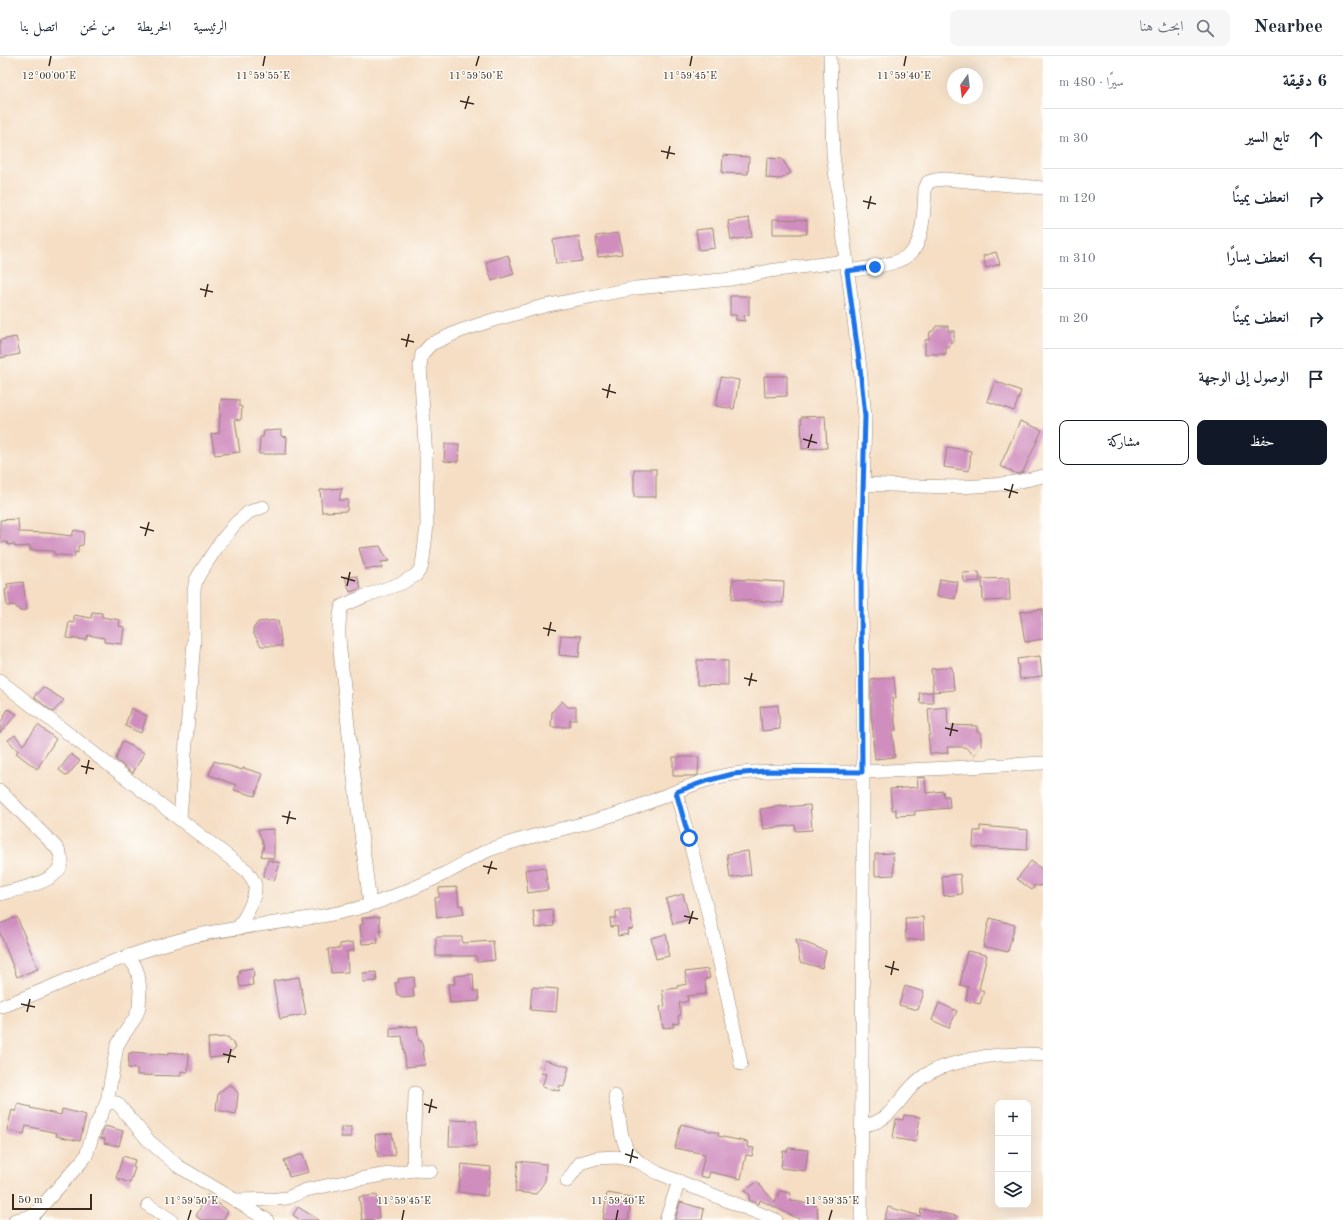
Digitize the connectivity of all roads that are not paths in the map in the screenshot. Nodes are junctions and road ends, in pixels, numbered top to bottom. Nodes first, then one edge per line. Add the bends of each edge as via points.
1 (830, 56) edge
2 (1043, 188) edge
3 (846, 266) junction
4 (1043, 476) edge
5 (863, 484) junction
6 (263, 507) dead end
7 (0, 680) edge
8 (1043, 763) edge
9 (862, 772) junction
10 (0, 791) edge
11 (676, 792) junction
12 (180, 818) junction
13 (0, 894) edge
14 (370, 904) junction
15 (238, 928) junction
16 (127, 956) junction
17 (0, 1007) edge
18 (1043, 1055) edge
19 (741, 1064) dead end
20 (415, 1093) dead end
21 (615, 1096) dead end
22 (106, 1102) junction
23 (862, 1125) junction
24 (639, 1162) junction
25 (413, 1170) junction
26 (431, 1171) dead end
27 (567, 1181) dead end
28 (679, 1181) junction
29 (235, 1200) junction
30 (148, 1205) dead end
31 (15, 1220) edge
32 (171, 1220) edge
33 (267, 1220) edge
34 (666, 1220) edge
35 (776, 1220) edge
36 (861, 1220) edge

1 - 3 street via 833,154
2 - 3 street via 944,179 928,182 919,239 913,251 894,262 875,267
3 - 5 street via 865,416
3 - 14 street via 763,272 732,279 636,288 544,306 460,331 431,344 422,354 420,372 426,458 427,525 421,568 416,575 402,583 342,606 339,614 349,735
4 - 5 street via 987,486
5 - 9 street
6 - 12 street via 249,512 234,524 196,580 194,641
7 - 12 street
8 - 9 street
9 - 11 street via 765,771 733,774
9 - 23 street
10 - 13 street via 55,846 61,854 61,864 56,874 38,883
11 - 14 street via 624,812 525,838 487,851 444,874
11 - 19 street via 729,1000
12 - 15 street via 247,871 253,879 253,895
14 - 15 street via 347,911
15 - 16 street via 160,945
16 - 17 street
16 - 22 street via 138,974 139,1008 117,1046
18 - 23 street via 992,1055 937,1068 914,1083 890,1114 874,1124
20 - 25 street
21 - 24 street via 627,1150
22 - 29 street via 117,1103 149,1141 178,1166
22 - 31 street via 86,1156 33,1216
23 - 36 street
24 - 27 street via 617,1157 597,1158 580,1163
24 - 28 street
25 - 26 street
25 - 29 street via 332,1184 282,1198
28 - 34 street
28 - 35 street
29 - 33 street
30 - 32 street

